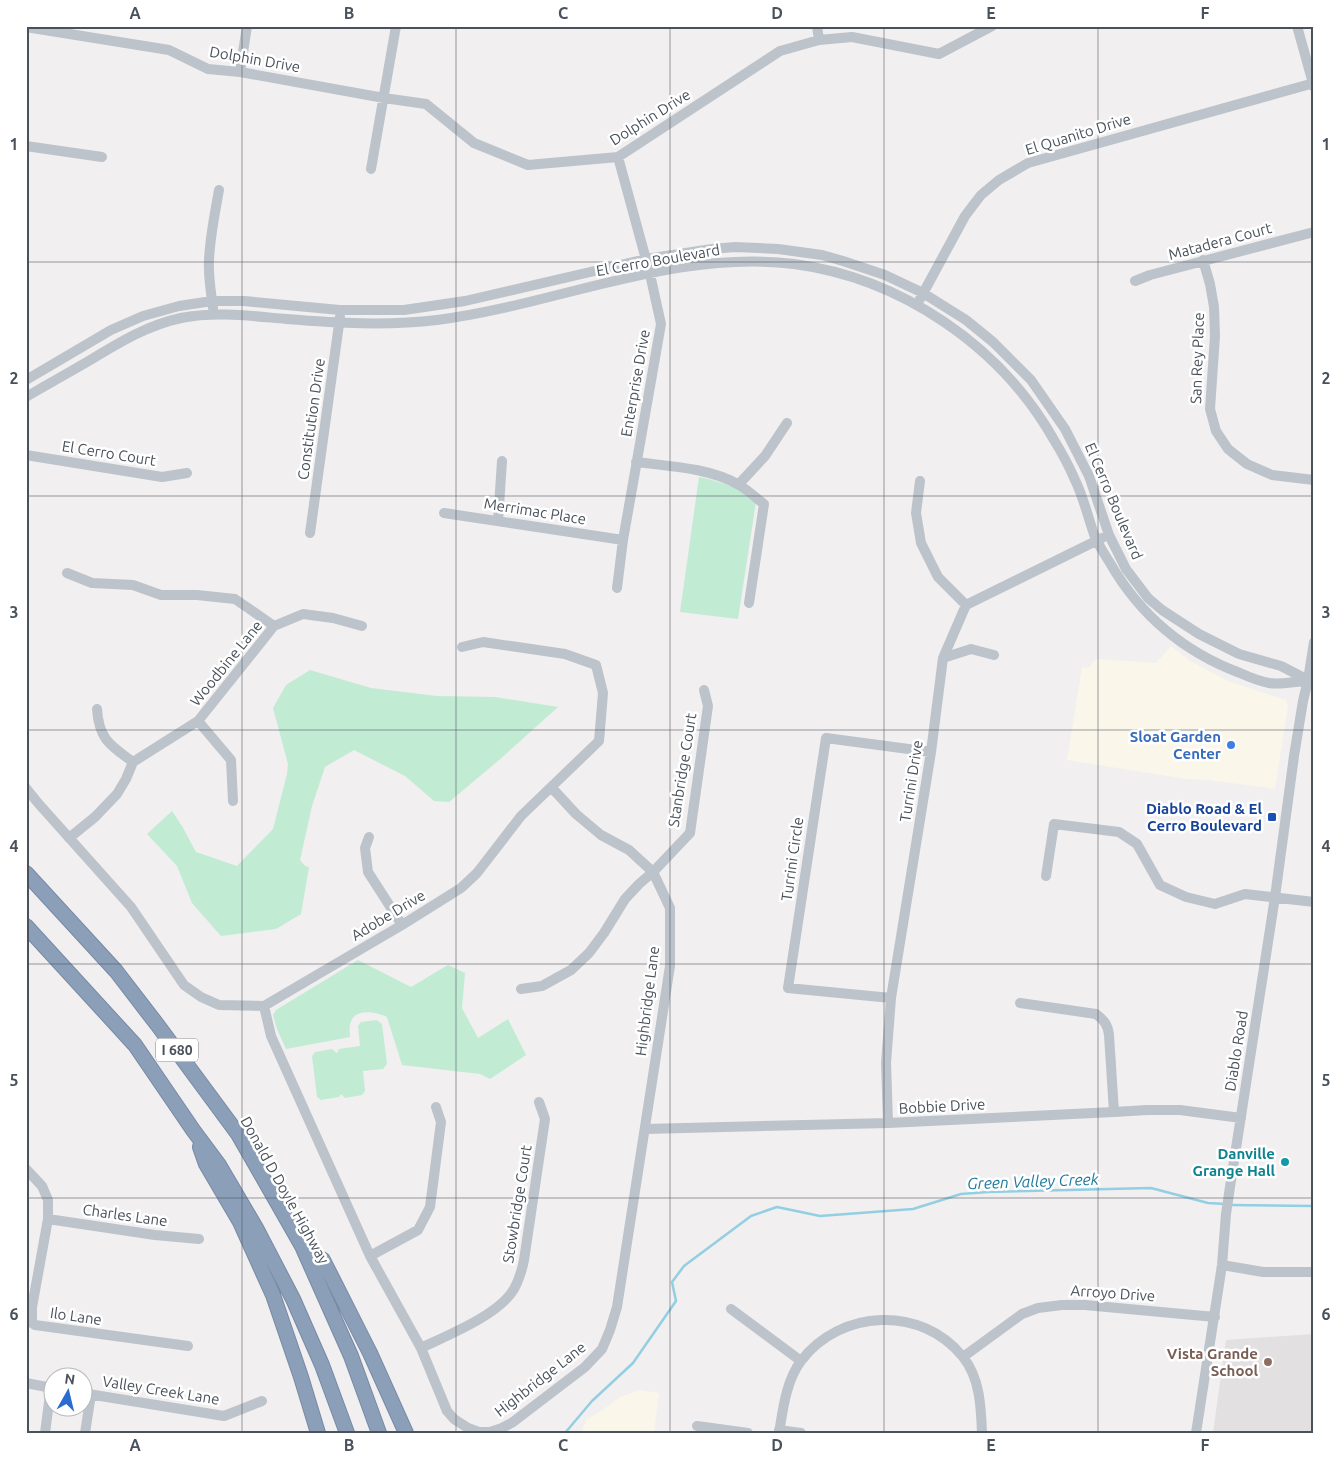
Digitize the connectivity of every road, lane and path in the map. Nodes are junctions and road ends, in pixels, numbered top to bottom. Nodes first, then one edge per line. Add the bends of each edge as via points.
1 (248, 26) edge
2 (396, 26) edge
3 (817, 26) edge
4 (992, 26) edge
5 (1297, 26) edge
6 (26, 27) edge
7 (819, 40) junction
8 (240, 72) junction
9 (1313, 84) edge
10 (384, 98) junction
11 (26, 146) edge
12 (102, 157) dead end
13 (618, 157) junction
14 (371, 170) dead end
15 (219, 190) dead end
16 (1314, 232) edge
17 (646, 259) junction
18 (1203, 260) junction
19 (650, 274) junction
20 (1135, 281) dead end
21 (923, 293) junction
22 (212, 301) junction
23 (917, 304) junction
24 (340, 310) junction
25 (214, 314) junction
26 (339, 323) junction
27 (26, 380) edge
28 (26, 397) edge
29 (787, 422) dead end
30 (26, 455) edge
31 (502, 462) dead end
32 (636, 462) junction
33 (187, 473) dead end
34 (1314, 480) edge
35 (920, 481) dead end
36 (739, 484) junction
37 (444, 513) dead end
38 (498, 521) junction
39 (310, 533) dead end
40 (1109, 535) junction
41 (622, 540) junction
42 (1096, 540) junction
43 (67, 573) dead end
44 (617, 588) dead end
45 (749, 603) dead end
46 (966, 604) junction
47 (274, 626) junction
48 (362, 626) dead end
49 (1314, 642) edge
50 (462, 647) dead end
51 (994, 655) dead end
52 (943, 658) junction
53 (1311, 681) edge
54 (704, 690) dead end
55 (97, 709) dead end
56 (198, 721) junction
57 (931, 752) junction
58 (134, 762) junction
59 (26, 788) edge
60 (552, 788) junction
61 (233, 801) dead end
62 (369, 837) dead end
63 (69, 838) junction
64 (653, 872) junction
65 (26, 873) edge
66 (1046, 876) dead end
67 (1275, 897) junction
68 (1314, 902) edge
69 (402, 925) junction
70 (26, 926) edge
71 (520, 989) dead end
72 (891, 998) junction
73 (1020, 1004) dead end
74 (264, 1006) junction
75 (540, 1102) dead end
76 (436, 1107) dead end
77 (1114, 1112) junction
78 (1240, 1118) junction
79 (888, 1123) junction
80 (645, 1129) junction
81 (193, 1130) junction
82 (26, 1168) edge
83 (48, 1219) junction
84 (199, 1239) dead end
85 (302, 1246) junction
86 (370, 1256) junction
87 (1222, 1266) junction
88 (1314, 1272) edge
89 (731, 1309) dead end
90 (1215, 1317) junction
91 (188, 1346) dead end
92 (420, 1348) junction
93 (963, 1357) junction
94 (800, 1362) junction
95 (26, 1383) edge
96 (42, 1386) edge
97 (92, 1394) edge
98 (262, 1401) dead end
99 (48, 1416) edge
100 (86, 1416) edge
101 (698, 1426) dead end
102 (779, 1431) edge
103 (45, 1433) edge
104 (85, 1433) edge
105 (318, 1433) edge
106 (347, 1433) edge
107 (379, 1433) edge
108 (406, 1433) edge
109 (748, 1433) edge
110 (802, 1433) edge
111 (982, 1433) edge
112 (1196, 1433) edge

1 - 8 street
2 - 10 street
3 - 7 street
4 - 7 street, Dolphin Drive via 939,54 852,37
5 - 9 street
6 - 8 street, Dolphin Drive via 169,50 208,69
7 - 13 street, Dolphin Drive via 780,51
8 - 10 street, Dolphin Drive
9 - 21 street, El Quanito Drive via 1028,163 981,195
10 - 13 street, Dolphin Drive via 426,104 474,144 528,165
10 - 14 street
11 - 12 street
13 - 17 street, Enterprise Drive
15 - 22 street via 209,260
16 - 18 street, Matadera Court
17 - 19 street, Enterprise Drive
17 - 21 street, El Cerro Boulevard via 719,248 778,248 844,261
17 - 24 street, El Cerro Boulevard via 465,301 404,310
18 - 20 street, Matadera Court
18 - 34 street, San Rey Place via 1214,307 1210,409 1216,431 1228,449 1247,464 1272,475
19 - 23 street, El Cerro Boulevard via 704,264 776,262 843,274 880,286
19 - 26 street, El Cerro Boulevard via 469,315 408,323
19 - 32 street, Enterprise Drive via 661,324
21 - 23 street, El Quanito Drive
21 - 40 street, El Cerro Boulevard via 966,320 1031,380 1065,429 1090,476
22 - 24 street, El Cerro Boulevard
22 - 25 street
22 - 27 street, El Cerro Boulevard via 143,316 112,330
23 - 42 street, El Cerro Boulevard via 958,332 1020,389 1053,437 1076,481
24 - 26 street, Constitution Drive
25 - 26 street, El Cerro Boulevard
25 - 28 street, El Cerro Boulevard via 180,318 137,334
26 - 39 street, Constitution Drive
29 - 36 street via 764,456
30 - 33 street, El Cerro Court via 162,477
31 - 38 street
32 - 36 street via 695,470
32 - 41 street, Enterprise Drive
35 - 46 street via 916,513 921,543 938,578
36 - 45 street via 764,504
37 - 38 street, Merrimac Place
38 - 41 street, Merrimac Place
40 - 42 street
40 - 53 street, El Cerro Boulevard via 1126,569 1148,598 1162,610 1239,654 1281,666
41 - 44 street, Enterprise Drive
42 - 46 street
42 - 53 street, El Cerro Boulevard via 1135,600 1163,628 1196,652 1266,682
43 - 47 street via 92,583 133,585 161,595 235,599
46 - 52 street, Turrini Drive
47 - 48 street, Woodbine Lane via 303,614
47 - 56 street, Woodbine Lane
49 - 53 street, Diablo Road
50 - 60 street, Adobe Drive via 483,642 565,654 596,665 603,693 599,741
51 - 52 street via 971,649
52 - 57 street, Turrini Drive
53 - 67 street, Diablo Road via 1303,701
54 - 64 street, Stanbridge Court via 708,706 690,834
55 - 58 street via 105,740
56 - 58 street, Woodbine Lane
56 - 61 street via 231,760
57 - 72 street, Turrini Drive
57 - 72 street, Turrini Circle via 826,738 788,988
58 - 63 street via 117,794
59 - 63 street
60 - 64 street, Highbridge Lane via 601,835 629,850
60 - 69 street, Adobe Drive via 521,816 477,873 460,888
62 - 69 street via 365,848 368,872
63 - 74 street via 131,907 184,985 219,1005
64 - 71 street, Stanbridge Court via 625,899 590,953 571,970 542,986
64 - 80 street, Highbridge Lane via 670,908 670,966
65 - 85 highway, Donald D Doyle Highway / I 680 via 116,971 159,1027 238,1134
66 - 67 street via 1054,824 1119,832 1137,844 1160,885 1186,897 1215,904 1245,894
67 - 68 street
67 - 78 street, Diablo Road
69 - 74 street, Adobe Drive
70 - 81 highway, I 680 via 135,1045
72 - 79 street, Turrini Drive via 886,1063
73 - 77 street via 1096,1014 1104,1020 1109,1035
74 - 86 street, Highbridge Lane via 271,1036
75 - 92 street, Stowbridge Court via 545,1119 524,1260 514,1289 490,1313
76 - 86 street via 442,1122 430,1207 418,1230
77 - 78 street, Bobbie Drive via 1180,1110
77 - 79 street, Bobbie Drive
78 - 87 street, Diablo Road
79 - 80 street, Bobbie Drive
80 - 92 street, Highbridge Lane via 617,1307 602,1349 585,1367 513,1422 496,1431 479,1432 461,1424 447,1411
81 - 105 highway via 206,1164 240,1222 273,1295
81 - 106 highway, I 680 via 219,1165 252,1220 293,1299
82 - 83 street, Ilo Lane via 42,1186 48,1200
83 - 84 street, Charles Lane
83 - 91 street, Ilo Lane via 32,1323
85 - 107 highway, Donald D Doyle Highway / I 680 via 351,1356
85 - 108 highway via 323,1260
86 - 92 street, Highbridge Lane
87 - 88 street via 1263,1272
87 - 90 street, Diablo Road
89 - 94 street
90 - 93 street, Arroyo Drive via 1085,1305 1038,1308 1022,1314
90 - 112 street, Diablo Road
93 - 94 street via 931,1331 910,1323 877,1319 842,1328 825,1337
93 - 111 street via 973,1374 980,1399
94 - 102 street via 784,1402
95 - 96 street
97 - 98 street, Valley Creek Lane via 224,1416
99 - 103 street
100 - 104 street
101 - 109 street
102 - 110 street

